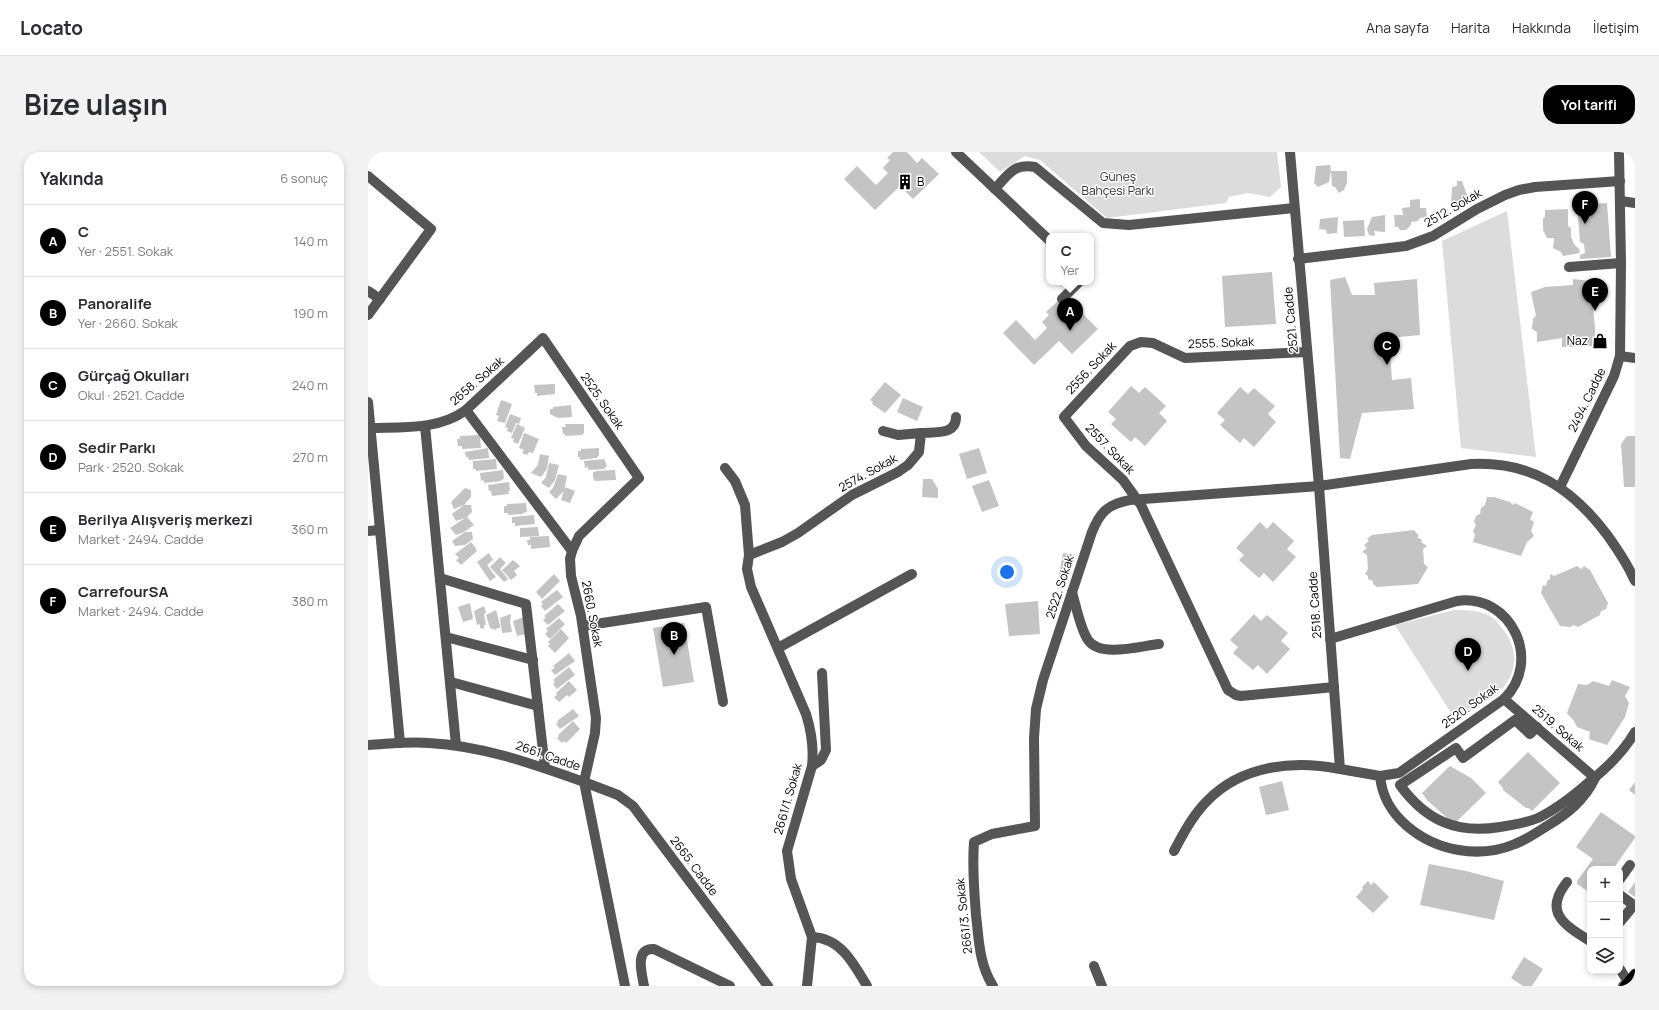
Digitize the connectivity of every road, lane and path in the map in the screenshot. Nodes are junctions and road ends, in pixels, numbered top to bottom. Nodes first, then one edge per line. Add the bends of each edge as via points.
1 (956, 152) edge
2 (1290, 152) edge
3 (1619, 152) edge
4 (368, 176) edge
5 (1620, 181) junction
6 (995, 189) junction
7 (1621, 201) junction
8 (1635, 204) edge
9 (1294, 208) junction
10 (1046, 237) edge
11 (1298, 259) junction
12 (1621, 263) junction
13 (1569, 267) dead end
14 (1076, 285) edge
15 (368, 291) edge
16 (1062, 298) dead end
17 (380, 299) junction
18 (368, 315) edge
19 (543, 338) joint
20 (1141, 342) joint
21 (1307, 352) junction
22 (1620, 356) junction
23 (1635, 358) edge
24 (368, 402) edge
25 (466, 410) junction
26 (956, 416) dead end
27 (1064, 417) joint
28 (425, 426) junction
29 (371, 428) junction
30 (883, 431) dead end
31 (922, 433) junction
32 (725, 468) dead end
33 (639, 478) joint
34 (1319, 486) junction
35 (1560, 487) junction
36 (1138, 499) junction
37 (380, 530) junction
38 (368, 531) edge
39 (572, 551) junction
40 (750, 555) junction
41 (912, 574) dead end
42 (440, 578) junction
43 (1635, 581) edge
44 (1072, 592) junction
45 (583, 626) junction
46 (446, 637) junction
47 (1330, 639) junction
48 (1159, 644) dead end
49 (778, 648) junction
50 (532, 660) junction
51 (822, 673) dead end
52 (450, 682) junction
53 (1334, 687) junction
54 (1504, 699) junction
55 (723, 702) dead end
56 (538, 706) junction
57 (1537, 727) junction
58 (1635, 732) edge
59 (400, 743) junction
60 (368, 745) edge
61 (456, 745) junction
62 (812, 766) junction
63 (545, 768) junction
64 (1340, 769) junction
65 (1380, 776) junction
66 (1595, 778) junction
67 (584, 782) junction
68 (974, 842) joint
69 (1174, 852) dead end
70 (1630, 865) dead end
71 (1623, 875) edge
72 (1567, 882) dead end
73 (1623, 897) edge
74 (1634, 906) edge
75 (1623, 919) edge
76 (812, 937) junction
77 (1587, 939) edge
78 (1094, 966) dead end
79 (1622, 974) edge
80 (1635, 974) edge
81 (1626, 985) edge
82 (625, 986) edge
83 (644, 986) edge
84 (730, 986) edge
85 (768, 986) edge
86 (807, 986) edge
87 (867, 986) edge
88 (993, 986) edge
89 (1102, 986) edge

1 - 6 street
2 - 9 street, 2521. Cadde
3 - 5 street, 2494. Cadde
4 - 17 street via 431,229
5 - 7 street, 2494. Cadde
5 - 11 street, 2512. Sokak via 1519,190 1477,209 1433,236 1406,246
6 - 9 street via 1014,169 1024,166 1035,167 1103,223 1110,225
6 - 10 street
7 - 8 street
7 - 12 street, 2494. Cadde
9 - 11 street, 2521. Cadde
11 - 21 street, 2521. Cadde
12 - 13 street
12 - 22 street, 2494. Cadde
14 - 16 street
15 - 17 street
17 - 18 street
19 - 25 street, 2658. Sokak
19 - 33 street, 2525. Sokak
20 - 21 street, 2555. Sokak via 1157,344 1185,358
20 - 27 street, 2556. Sokak via 1130,346
21 - 34 street, 2521. Cadde
22 - 23 street
22 - 35 street, 2494. Cadde via 1614,376
24 - 29 street
25 - 28 street, 2658. Sokak via 449,420
25 - 39 street
26 - 31 street via 954,426 950,430
27 - 36 street, 2557. Sokak via 1086,446 1123,480
28 - 29 street, 2658. Sokak
28 - 42 street
29 - 37 street
30 - 31 street via 898,434
31 - 40 street, 2574. Sokak via 919,452 908,466 852,495 798,533
32 - 40 street, 2661/1. Sokak via 735,481 745,506
33 - 39 street, 2660. Sokak via 579,536
34 - 35 street via 1485,464 1509,466
34 - 36 street, 2522. Sokak
34 - 47 street, 2518. Cadde
35 - 43 street via 1578,500 1595,519
36 - 44 street, 2522. Sokak via 1113,505 1100,516
36 - 53 street, 2557. Sokak via 1228,690 1236,696 1241,696
37 - 38 street
37 - 59 street
39 - 45 street, 2660. Sokak via 571,576
40 - 49 street, 2661/1. Sokak via 747,569 751,587
41 - 49 street
42 - 46 street
42 - 50 street via 526,604
44 - 48 street via 1084,632 1094,646 1103,650 1114,650
44 - 68 street, 2522. Sokak via 1036,709 1035,826 992,834
45 - 55 street via 706,607
45 - 67 street, 2660. Sokak via 596,718
46 - 50 street
46 - 52 street
47 - 53 street, 2518. Cadde
47 - 54 street, 2520. Sokak via 1457,600 1478,600 1504,616 1516,632 1519,643 1519,676
49 - 62 street, 2661/1. Sokak via 806,714 811,739
50 - 56 street
51 - 62 street via 826,750 824,757
52 - 56 street
52 - 61 street
53 - 64 street, 2518. Cadde
54 - 57 street, 2519. Sokak
54 - 65 street, 2520. Sokak via 1399,772
56 - 63 street
57 - 66 street, 2519. Sokak
57 - 66 street via 1530,734 1515,720 1463,758 1456,748 1400,785 1408,796 1436,819 1460,828 1480,829 1511,826 1538,818 1565,802
58 - 66 street via 1620,755
59 - 60 street, 2661. Cadde
59 - 61 street, 2661. Cadde
61 - 63 street, 2661. Cadde via 500,754
62 - 76 street, 2661/1. Sokak via 787,851 791,879
63 - 67 street, 2661. Cadde
64 - 65 street
64 - 69 street via 1320,765 1299,765 1257,770 1240,777 1224,786 1207,801 1185,831
65 - 66 street via 1385,799 1413,831 1446,848 1464,851 1498,850 1530,837 1583,799
67 - 82 street, 2661. Cadde
67 - 85 street, 2665. Cadde via 618,795 633,806
68 - 88 street, 2661/3. Sokak via 973,882 979,946 982,963
70 - 71 street
72 - 77 street via 1556,901 1557,913 1562,921
73 - 74 street
74 - 75 street
76 - 86 street, 2661/1. Sokak
76 - 87 street via 834,943 848,957
78 - 89 street
79 - 81 street
80 - 81 main road
83 - 84 street via 640,961 644,954 654,949

